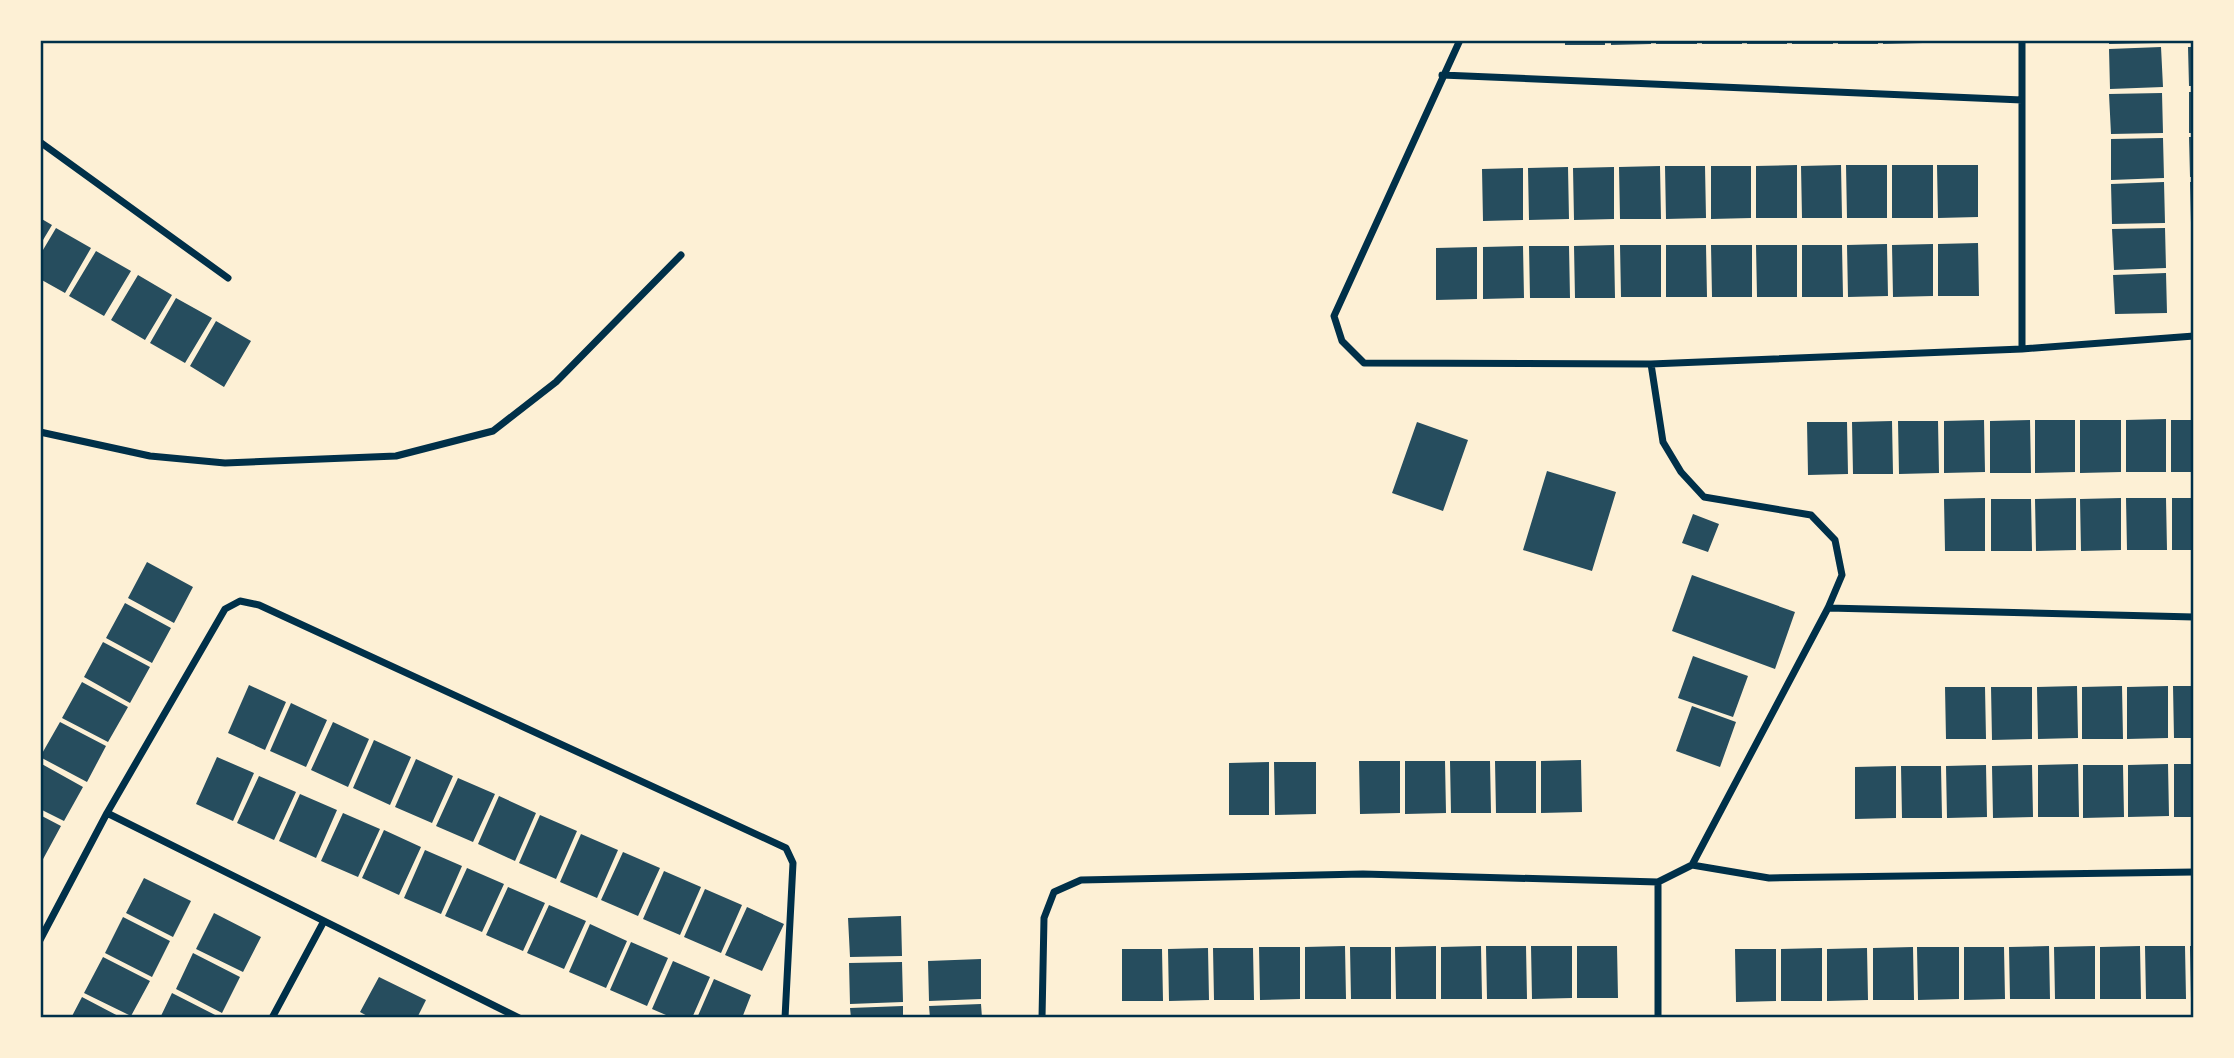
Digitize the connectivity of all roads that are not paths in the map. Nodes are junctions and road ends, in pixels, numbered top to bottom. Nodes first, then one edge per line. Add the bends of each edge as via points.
1 (1460, 40) edge
2 (2022, 40) edge
3 (1442, 75) junction
4 (2022, 100) junction
5 (40, 142) edge
6 (681, 256) dead end
7 (228, 278) dead end
8 (2194, 336) edge
9 (2022, 349) junction
10 (1651, 364) junction
11 (40, 432) edge
12 (1829, 608) junction
13 (2194, 617) edge
14 (107, 813) junction
15 (1692, 865) junction
16 (2194, 872) edge
17 (1658, 882) junction
18 (324, 921) junction
19 (40, 940) edge
20 (272, 1018) edge
21 (519, 1018) edge
22 (785, 1018) edge
23 (1042, 1018) edge
24 (1658, 1018) edge

1 - 3 street
2 - 4 street
3 - 4 street
3 - 10 street via 1334,316 1342,341 1364,363
4 - 9 street
5 - 7 street
6 - 11 street via 556,382 493,431 396,456 225,463 149,456
8 - 9 street
9 - 10 street
10 - 12 street via 1663,442 1704,497 1811,515 1835,540 1842,575
12 - 13 street
12 - 15 street
14 - 18 street
14 - 19 street
14 - 22 street via 225,608 240,601 259,605 786,848 793,863
15 - 16 street via 1769,878
15 - 17 street
17 - 23 street via 1363,874 1081,880 1054,892 1044,918
17 - 24 street
18 - 20 street
18 - 21 street

